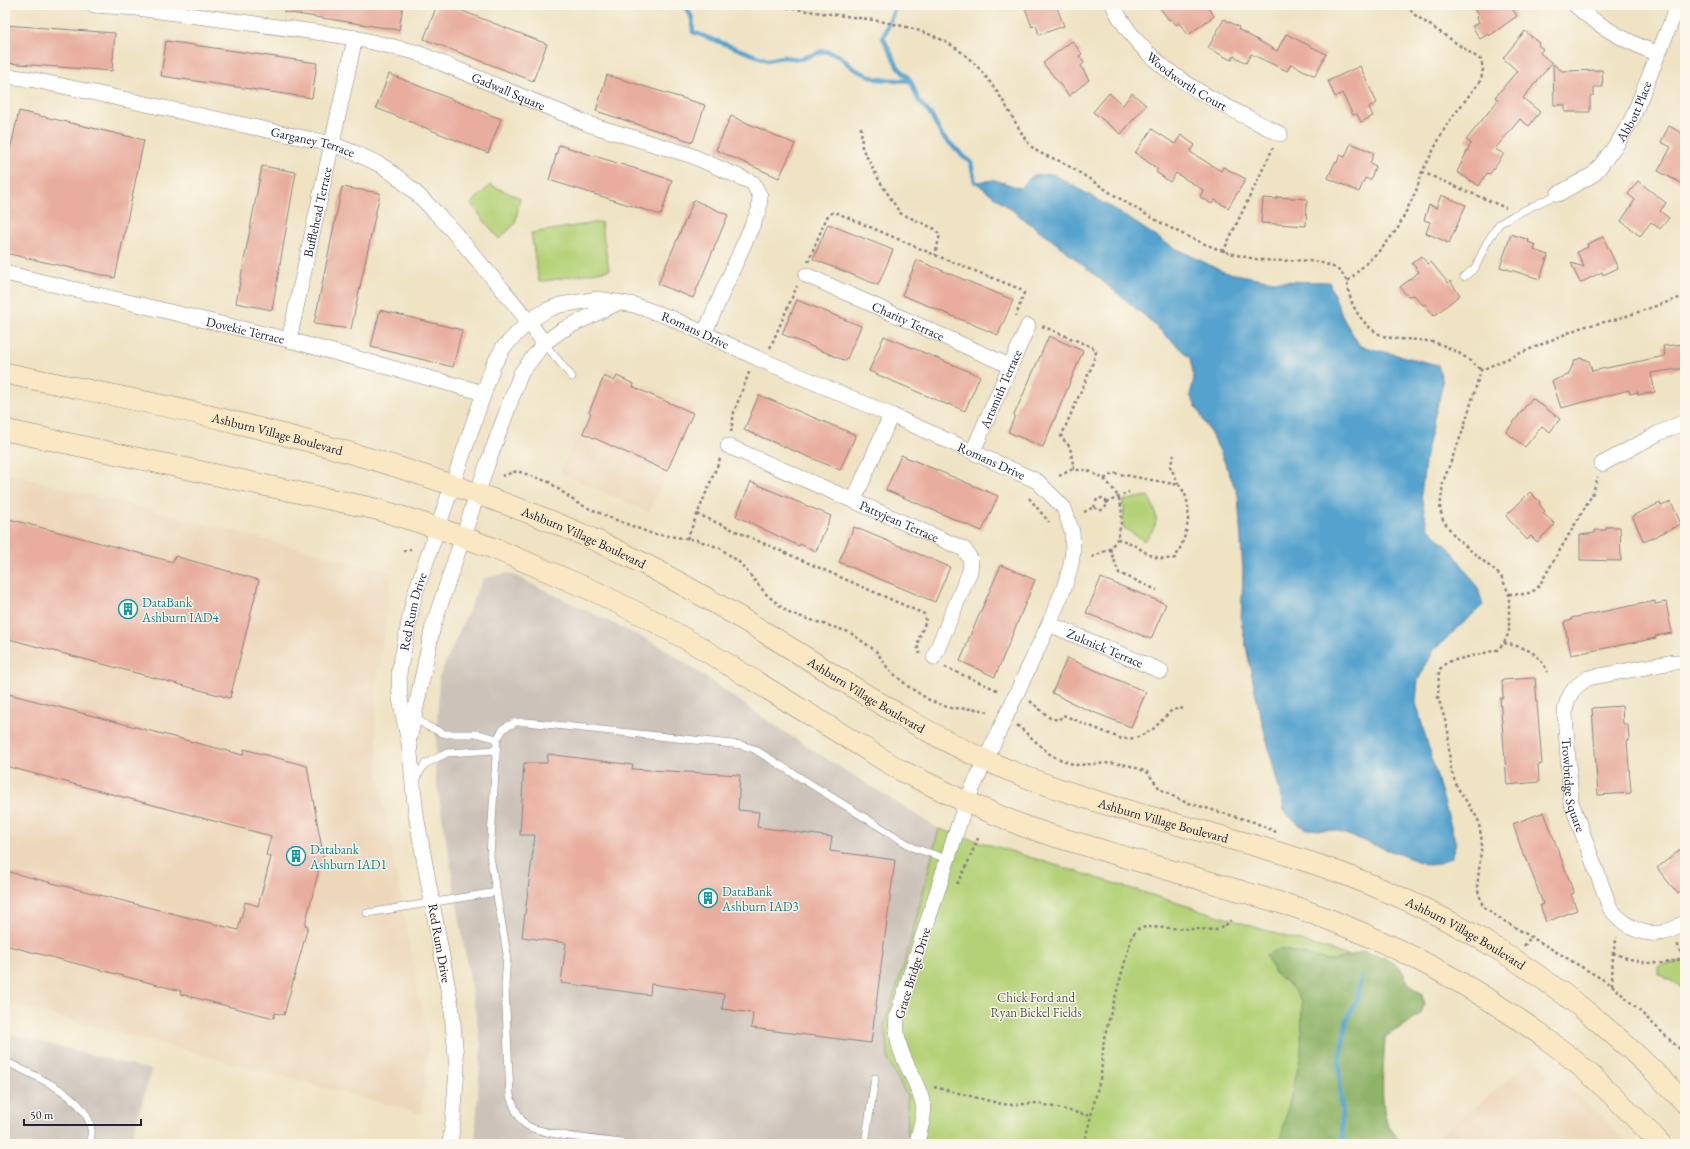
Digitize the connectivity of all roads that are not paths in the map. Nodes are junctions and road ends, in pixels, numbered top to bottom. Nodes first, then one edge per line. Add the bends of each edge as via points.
1 (94, 5) edge
2 (1113, 5) edge
3 (1575, 5) edge
4 (1678, 5) edge
5 (355, 38) junction
6 (1658, 54) junction
7 (5, 76) edge
8 (1280, 134) road end
9 (332, 144) junction
10 (1558, 194) joint
11 (5, 273) edge
12 (804, 274) road end
13 (1464, 277) dead end
14 (618, 303) junction
15 (529, 321) junction
16 (1029, 323) road end
17 (704, 334) junction
18 (289, 340) junction
19 (544, 343) junction
20 (1010, 366) junction
21 (5, 373) edge
22 (572, 377) dead end
23 (484, 393) junction
24 (892, 414) junction
25 (1685, 422) edge
26 (5, 430) edge
27 (726, 445) road end
28 (973, 451) junction
29 (1602, 464) road end
30 (453, 485) junction
31 (477, 494) junction
32 (854, 500) junction
33 (438, 528) junction
34 (462, 537) junction
35 (1049, 624) junction
36 (932, 660) road end
37 (1685, 662) edge
38 (1161, 671) dead end
39 (414, 717) junction
40 (497, 738) junction
41 (409, 743) junction
42 (496, 750) junction
43 (985, 760) junction
44 (413, 784) junction
45 (966, 802) junction
46 (948, 859) junction
47 (497, 892) junction
48 (433, 902) junction
49 (367, 913) dead end
50 (1685, 922) edge
51 (5, 1061) edge
52 (875, 1078) dead end
53 (1685, 1103) edge
54 (90, 1144) edge
55 (450, 1144) edge
56 (629, 1144) edge
57 (865, 1144) edge
58 (917, 1144) edge
59 (1661, 1144) edge

1 - 5 street, Gadwall Square via 137,8
2 - 8 street, Woodworth Court via 1132,35 1173,76
3 - 6 street via 1600,26
4 - 6 street, Abbott Place
5 - 9 street, Bufflehead Terrace
5 - 17 street, Gadwall Square via 415,52 591,125 690,155 753,183 760,196 759,210
6 - 10 street, Abbott Place via 1632,119 1618,144 1594,174
7 - 9 street, Garganey Terrace via 30,79
9 - 15 street, Garganey Terrace via 359,154 386,169 409,187 463,242
9 - 18 street, Bufflehead Terrace
10 - 13 lane via 1514,214 1499,224 1475,268
11 - 18 street, Dovekie Terrace
12 - 20 street, Charity Terrace
14 - 15 street, Romans Drive via 598,299 560,305
14 - 17 street, Romans Drive via 634,305 671,318
14 - 19 street via 573,324
15 - 19 street, Garganey Terrace
15 - 23 street, Romans Drive via 503,348
16 - 20 street, Artsmith Terrace
17 - 24 street, Romans Drive
18 - 23 street, Dovekie Terrace
19 - 22 lane
19 - 31 street via 521,373
20 - 28 street, Artsmith Terrace
21 - 30 main road, Ashburn Village Boulevard via 238,423 378,460
23 - 30 street, Romans Drive
24 - 28 street, Romans Drive
24 - 32 street
25 - 29 street via 1659,432
26 - 33 main road via 335,499
27 - 32 street, Pattyjean Terrace
28 - 35 street, Romans Drive via 1038,481 1064,508 1072,532 1073,550 1064,588
30 - 31 main road, Ashburn Village Boulevard
30 - 33 street, Red Rum Drive
31 - 34 street, Red Rum Drive
31 - 43 main road, Ashburn Village Boulevard via 609,546 681,583 762,630 874,701
32 - 36 street, Pattyjean Terrace via 964,549 971,560 970,571
33 - 34 main road
33 - 41 street, Red Rum Drive via 414,597 399,673 400,699
34 - 39 street, Red Rum Drive via 433,626
34 - 45 main road via 555,574 650,619 900,770
35 - 38 street, Zuknick Terrace
35 - 43 street, Romans Drive
37 - 50 street, Trowbridge Square via 1588,678 1578,684 1570,694 1565,714 1571,802 1610,908 1629,927 1642,932 1669,931
39 - 40 lane via 445,734 479,734
39 - 41 street, Red Rum Drive
40 - 42 lane
40 - 46 lane via 504,728 516,722 527,722 742,745 754,749 914,848
41 - 44 street, Red Rum Drive
42 - 44 lane via 447,753 425,764
42 - 47 lane via 490,856
43 - 45 street, Romans Drive
43 - 53 main road, Ashburn Village Boulevard via 1103,802 1286,855 1354,878 1419,906 1477,936 1535,972 1596,1018 1643,1059
44 - 48 street, Red Rum Drive via 416,815
45 - 46 street, Grace Bridge Drive
45 - 59 main road via 1057,837 1298,908 1420,958 1505,1009 1550,1042 1599,1083
46 - 58 street, Grace Bridge Drive via 897,1016 898,1046 924,1106
47 - 48 lane
47 - 56 lane via 507,954 505,988 510,1096 516,1113 526,1125 547,1132
48 - 49 lane
48 - 55 street, Red Rum Drive via 452,1012 458,1070
51 - 54 lane via 70,1095 83,1109 92,1129
52 - 57 lane

